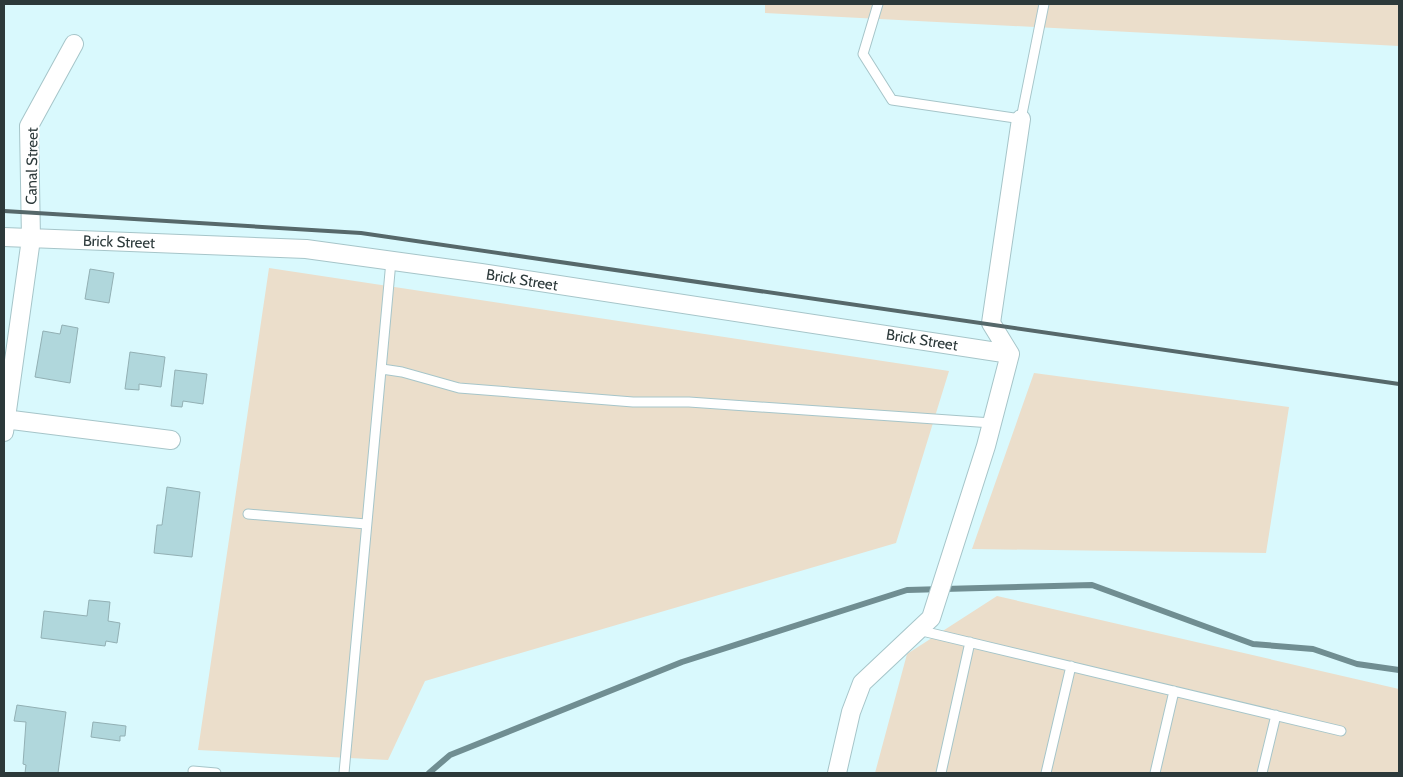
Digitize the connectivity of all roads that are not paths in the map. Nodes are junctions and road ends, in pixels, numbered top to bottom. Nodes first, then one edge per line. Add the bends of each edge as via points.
1 (878, 4) edge
2 (1044, 4) edge
3 (74, 44) dead end
4 (1021, 119) junction
5 (4, 238) edge
6 (30, 239) junction
7 (391, 261) junction
8 (1010, 354) junction
9 (382, 368) junction
10 (4, 423) edge
11 (992, 423) junction
12 (171, 440) dead end
13 (248, 514) dead end
14 (366, 524) junction
15 (918, 630) junction
16 (970, 642) junction
17 (1071, 666) junction
18 (1174, 691) junction
19 (1276, 715) junction
20 (1341, 731) dead end
21 (193, 771) dead end
22 (216, 773) edge
23 (344, 773) edge
24 (837, 773) edge
25 (942, 773) edge
26 (1046, 773) edge
27 (1155, 773) edge
28 (1262, 773) edge

1 - 4 lane via 863,54 892,100
2 - 4 lane
3 - 6 street, Canal Street via 29,126
4 - 8 street via 991,323
5 - 6 street, Brick Street
6 - 7 street, Brick Street via 306,249
6 - 10 street, Canal Street
7 - 8 street, Brick Street
7 - 9 lane
8 - 11 street
9 - 11 lane via 468,389
9 - 14 lane
10 - 12 street
11 - 15 street via 931,618
13 - 14 lane
14 - 23 lane
15 - 16 lane
15 - 24 street via 862,683 851,712
16 - 17 lane
16 - 25 lane
17 - 18 lane
17 - 26 lane
18 - 19 lane
18 - 27 lane
19 - 20 lane
19 - 28 lane
21 - 22 lane

